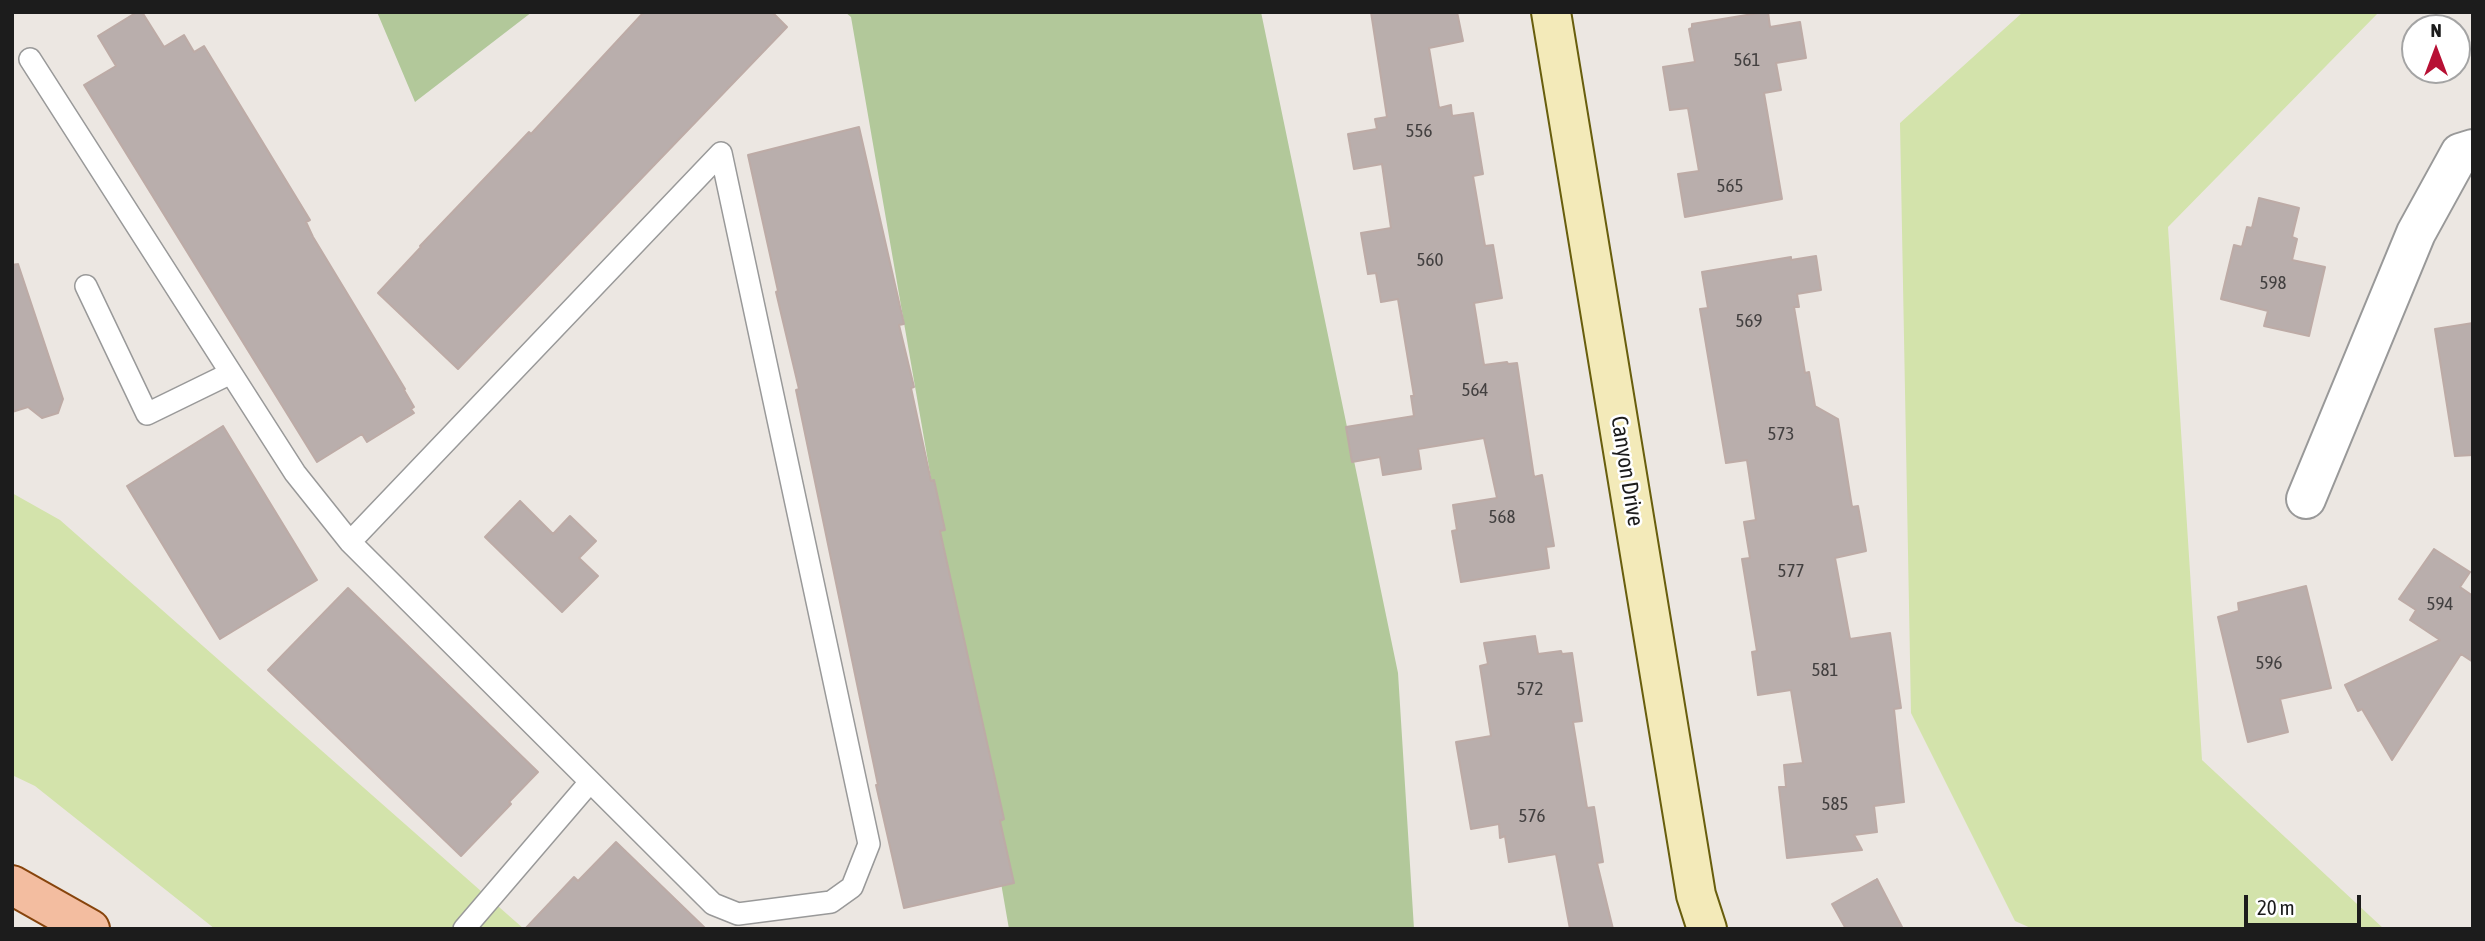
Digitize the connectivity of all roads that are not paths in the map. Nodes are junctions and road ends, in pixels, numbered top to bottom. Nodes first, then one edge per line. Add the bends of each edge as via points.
1 (1551, 12) edge
2 (30, 60) dead end
3 (2466, 151) edge
4 (86, 286) dead end
5 (231, 373) junction
6 (2306, 499) dead end
7 (350, 542) junction
8 (590, 782) junction
9 (12, 885) edge
10 (90, 929) edge
11 (464, 929) edge
12 (1707, 929) edge

1 - 12 street, Canyon Drive via 1696,895
2 - 5 lane
3 - 6 street via 2416,233
4 - 5 lane via 148,414
5 - 7 lane via 295,473
7 - 8 lane
7 - 8 lane via 721,153 869,844 852,887 831,902 738,914 713,904
8 - 11 lane
9 - 10 main road

